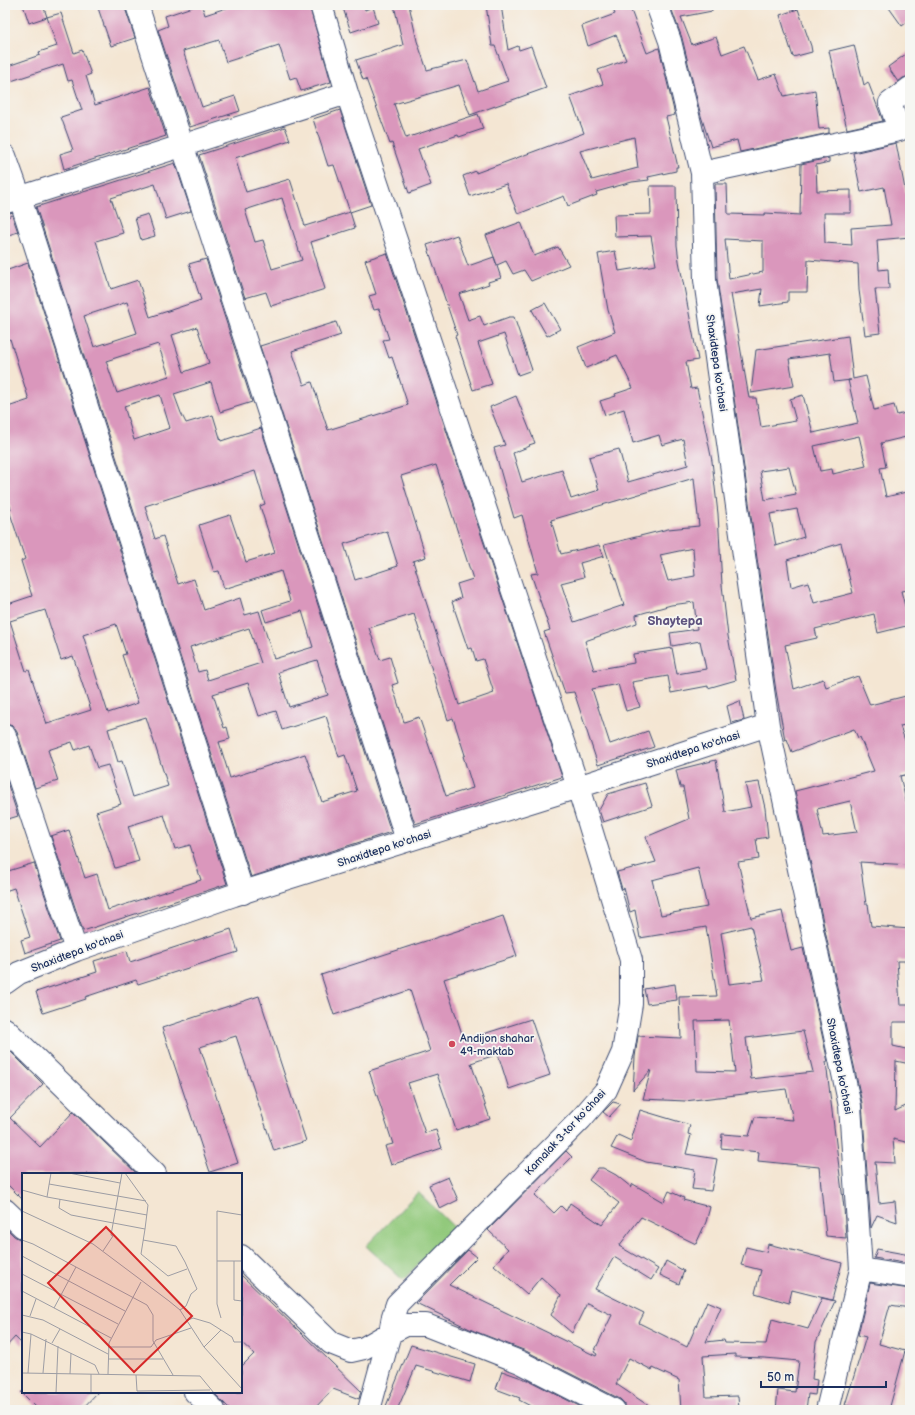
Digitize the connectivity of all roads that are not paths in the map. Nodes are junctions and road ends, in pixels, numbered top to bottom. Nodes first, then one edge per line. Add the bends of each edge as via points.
1 (137, 5) edge
2 (321, 5) edge
3 (657, 5) edge
4 (910, 88) edge
5 (348, 93) junction
6 (183, 145) junction
7 (5, 156) edge
8 (702, 173) junction
9 (12, 200) edge
10 (768, 725) junction
11 (5, 736) edge
12 (578, 787) junction
13 (407, 840) junction
14 (243, 893) junction
15 (76, 950) junction
16 (5, 983) edge
17 (5, 1029) edge
18 (155, 1173) edge
19 (5, 1210) edge
20 (22, 1226) edge
21 (242, 1257) edge
22 (861, 1270) junction
23 (910, 1277) edge
24 (390, 1332) junction
25 (196, 1393) edge
26 (214, 1410) edge
27 (369, 1410) edge
28 (614, 1410) edge
29 (827, 1410) edge

1 - 6 street
2 - 5 street, Kamalak 3-tor koʻchasi
3 - 8 street, Shaxidtepa ko'chasi via 670,41
4 - 8 street via 890,103 899,130
5 - 6 street
5 - 12 street, Kamalak 3-tor koʻchasi
6 - 9 street
6 - 13 street
7 - 9 street
8 - 10 street, Shaxidtepa ko'chasi via 705,280
9 - 14 street
10 - 12 street, Shaxidtepa ko'chasi
10 - 22 street, Shaxidtepa ko'chasi via 850,1106
11 - 15 street
12 - 13 street, Shaxidtepa ko'chasi
12 - 24 street, Kamalak 3-tor koʻchasi via 631,960 631,1004 622,1052 606,1090 581,1119 397,1304
13 - 14 street, Shaxidtepa ko'chasi
14 - 15 street, Shaxidtepa ko'chasi
15 - 16 street, Shaxidtepa ko'chasi via 19,973
17 - 18 street
19 - 20 street
21 - 24 street via 331,1343 352,1351 364,1348
22 - 23 street
22 - 29 street, Shaxidtepa ko'chasi
24 - 27 street, Kamalak 3-tor koʻchasi
24 - 28 street via 406,1325 426,1325 520,1362
25 - 26 street

